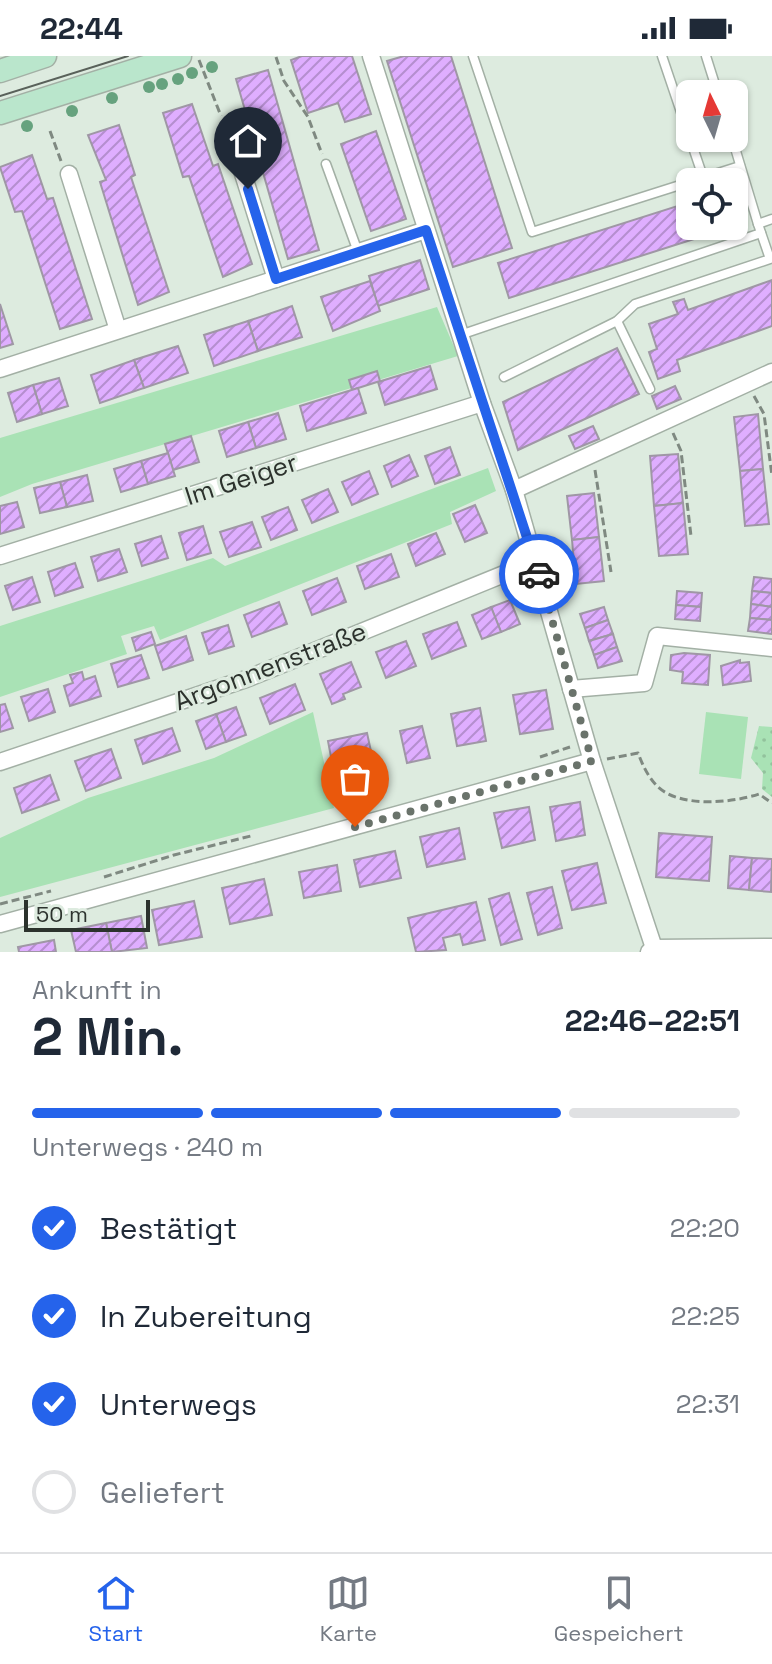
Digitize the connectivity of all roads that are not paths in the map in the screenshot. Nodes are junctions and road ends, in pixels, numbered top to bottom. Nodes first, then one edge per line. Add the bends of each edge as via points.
1 (45, 56) edge
2 (180, 56) edge
3 (371, 56) edge
4 (473, 56) edge
5 (662, 56) edge
6 (706, 56) edge
7 (0, 71) edge
8 (714, 80) edge
9 (0, 113) edge
10 (229, 129) road end
11 (736, 152) edge
12 (326, 164) road end
13 (740, 166) junction
14 (700, 168) edge
15 (733, 168) edge
16 (69, 174) road end
17 (676, 186) edge
18 (772, 219) edge
19 (758, 224) junction
20 (426, 230) junction
21 (761, 233) junction
22 (358, 253) junction
23 (276, 279) junction
24 (617, 321) junction
25 (118, 330) junction
26 (460, 335) junction
27 (0, 369) edge
28 (772, 372) edge
29 (504, 377) dead end
30 (650, 389) dead end
31 (482, 403) junction
32 (514, 490) junction
33 (0, 556) edge
34 (536, 561) junction
35 (772, 648) edge
36 (571, 689) junction
37 (592, 761) junction
38 (0, 762) edge
39 (0, 924) edge
40 (772, 947) edge
41 (651, 950) edge

1 - 7 main road
2 - 9 main road
3 - 20 street
4 - 17 lane via 532,232
5 - 14 lane
6 - 8 lane
10 - 23 street
11 - 13 lane
12 - 22 lane
13 - 15 lane
13 - 19 lane
16 - 25 street
18 - 19 lane
19 - 21 lane
20 - 22 street
20 - 26 street
21 - 24 lane via 770,259 635,304
21 - 26 lane
22 - 23 street
23 - 25 street
24 - 29 lane
24 - 30 lane
25 - 27 street
26 - 31 street
28 - 32 street
31 - 32 street
31 - 33 street, Im Geiger
32 - 34 street
34 - 36 street
34 - 38 street, Argonnenstraße via 246,679
35 - 36 street via 657,636 644,683
36 - 37 street
37 - 39 street
37 - 41 street
40 - 41 street

